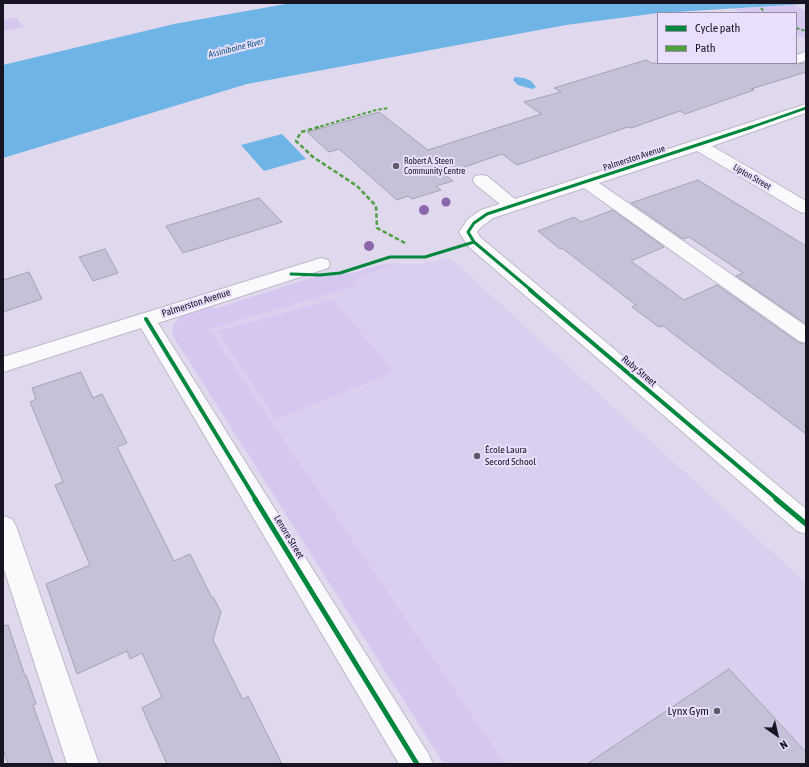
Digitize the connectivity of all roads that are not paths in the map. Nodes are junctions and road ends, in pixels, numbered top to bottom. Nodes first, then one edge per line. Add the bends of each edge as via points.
1 (802, 112) edge
2 (699, 146) junction
3 (481, 180) dead end
4 (586, 182) junction
5 (513, 206) junction
6 (806, 208) edge
7 (470, 228) joint
8 (321, 264) dead end
9 (146, 319) junction
10 (806, 336) edge
11 (3, 365) edge
12 (806, 524) edge
13 (3, 526) edge
14 (83, 764) edge
15 (417, 764) edge

1 - 2 street, Palmerston Avenue
2 - 4 street, Palmerston Avenue
2 - 6 street, Lipton Street
3 - 5 street
4 - 5 street, Palmerston Avenue
4 - 10 street
5 - 7 street, Palmerston Avenue via 488,214
7 - 12 street, Ruby Street via 468,232 474,242
8 - 9 street, Palmerston Avenue
9 - 11 street, Palmerston Avenue
9 - 15 street, Lenore Street
13 - 14 street

